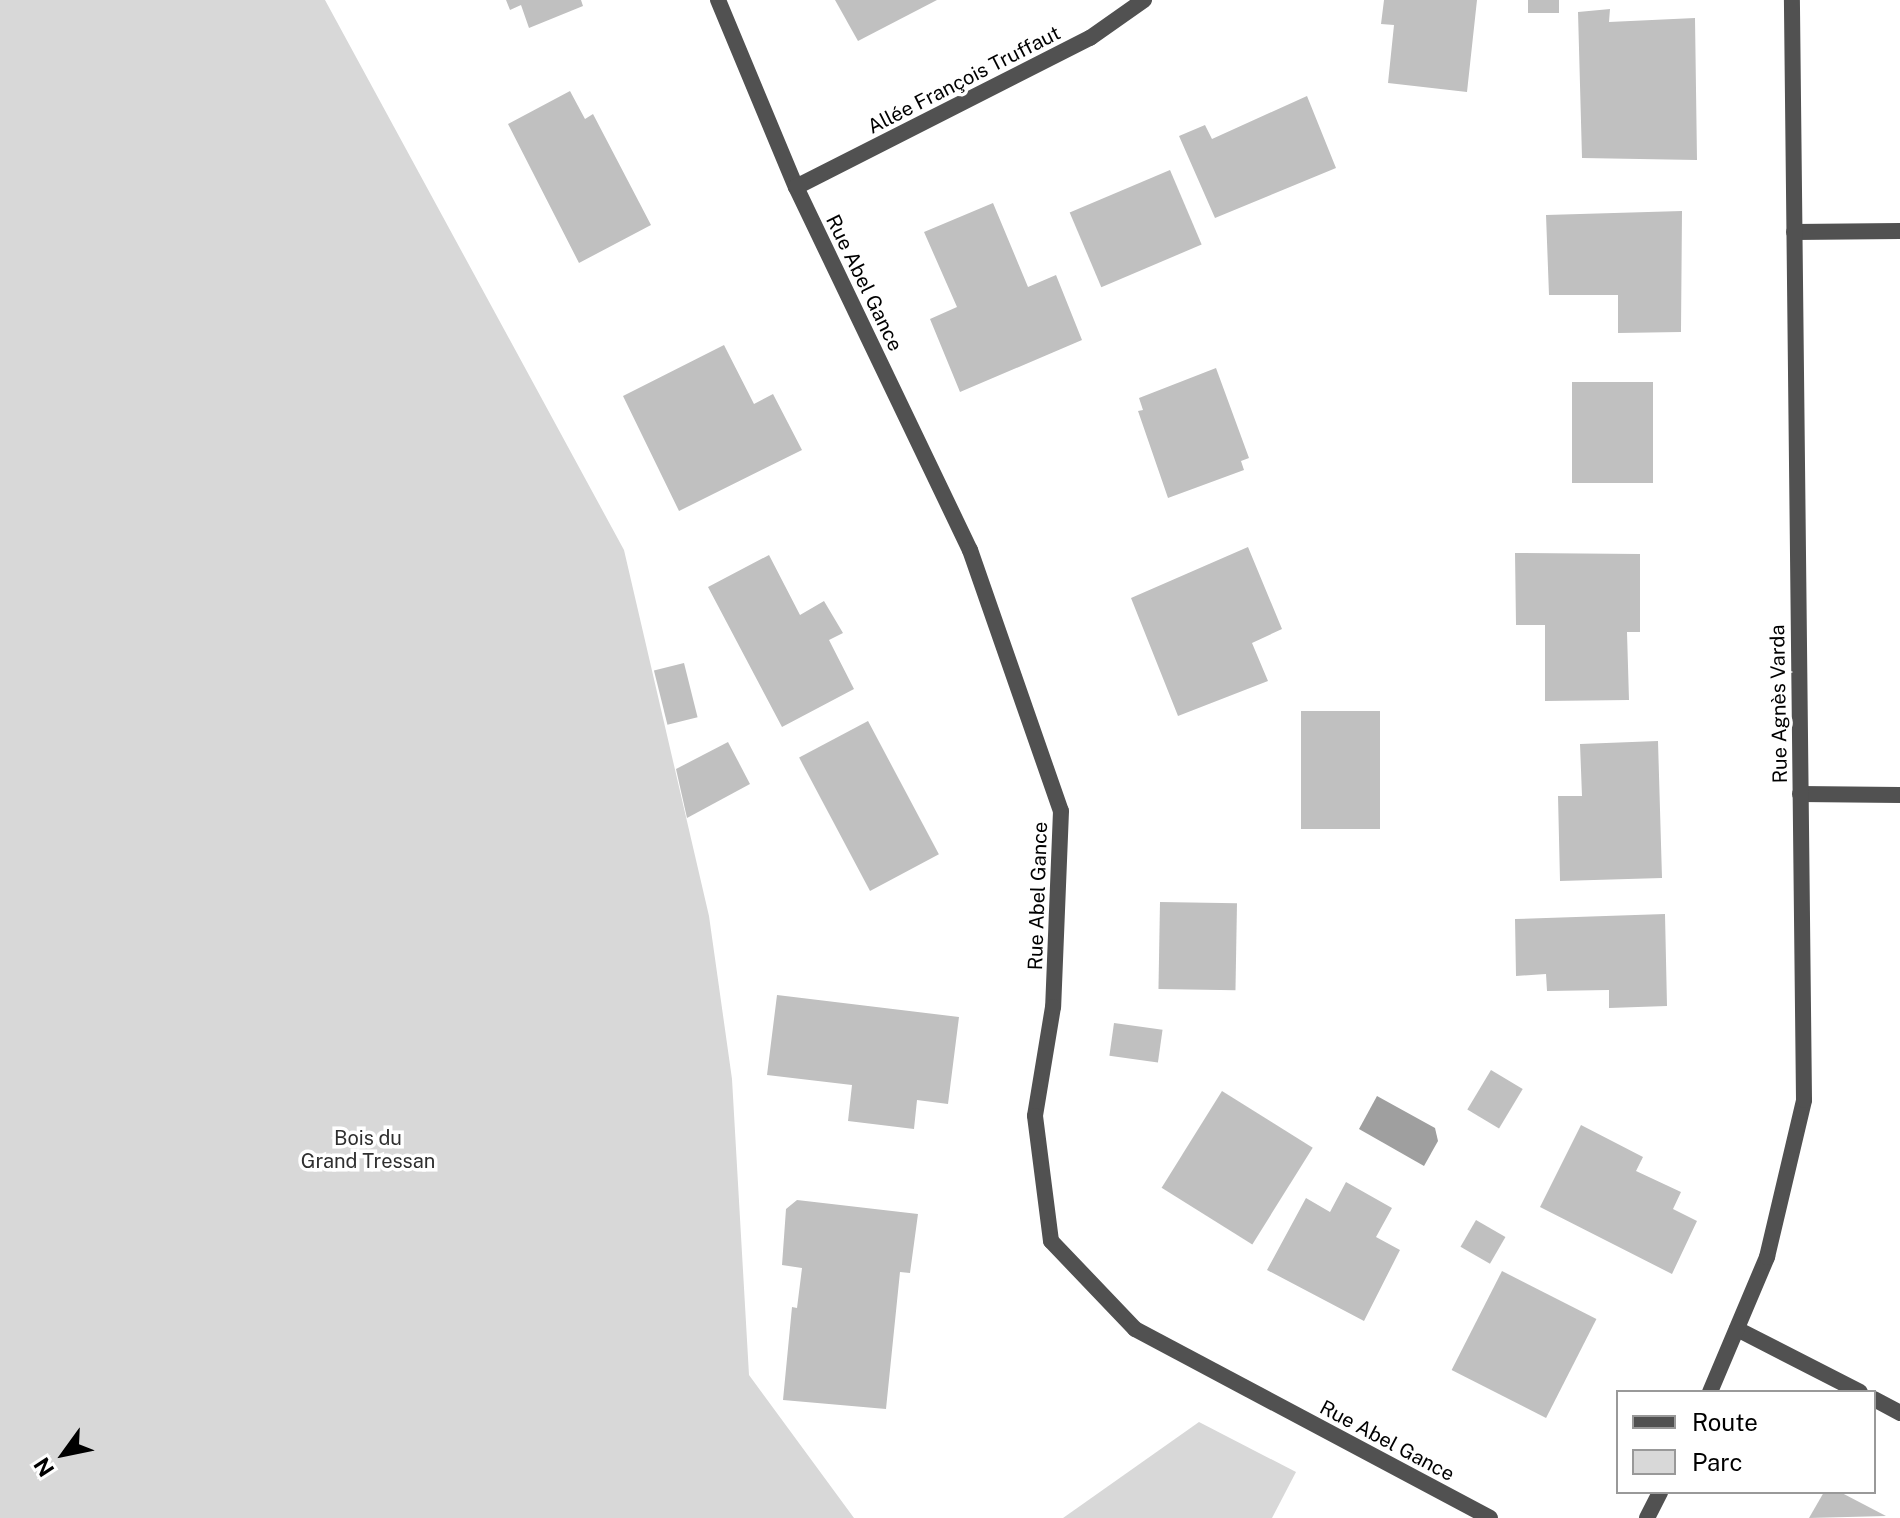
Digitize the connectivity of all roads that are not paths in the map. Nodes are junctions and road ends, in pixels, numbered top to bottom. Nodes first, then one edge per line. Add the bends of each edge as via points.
1 (718, 0) edge
2 (1144, 0) edge
3 (1792, 0) edge
4 (796, 187) junction
5 (1900, 231) edge
6 (1794, 232) junction
7 (1800, 794) junction
8 (1900, 795) edge
9 (1737, 1329) junction
10 (1711, 1390) edge
11 (1856, 1390) edge
12 (1876, 1400) edge
13 (1900, 1413) edge
14 (1659, 1494) edge
15 (1490, 1518) edge
16 (1647, 1518) edge

1 - 4 street, Rue Abel Gance
2 - 4 street, Allée François Truffaut via 1090,38
3 - 6 street, Rue Agnès Varda
4 - 15 street, Rue Abel Gance via 970,550 1061,811 1053,1007 1035,1116 1051,1241 1135,1329
5 - 6 street
6 - 7 street, Rue Agnès Varda
7 - 8 street
7 - 9 street, Rue Agnès Varda via 1804,1100 1767,1257
9 - 10 street, Rue Agnès Varda
9 - 11 street
12 - 13 street
14 - 16 street

